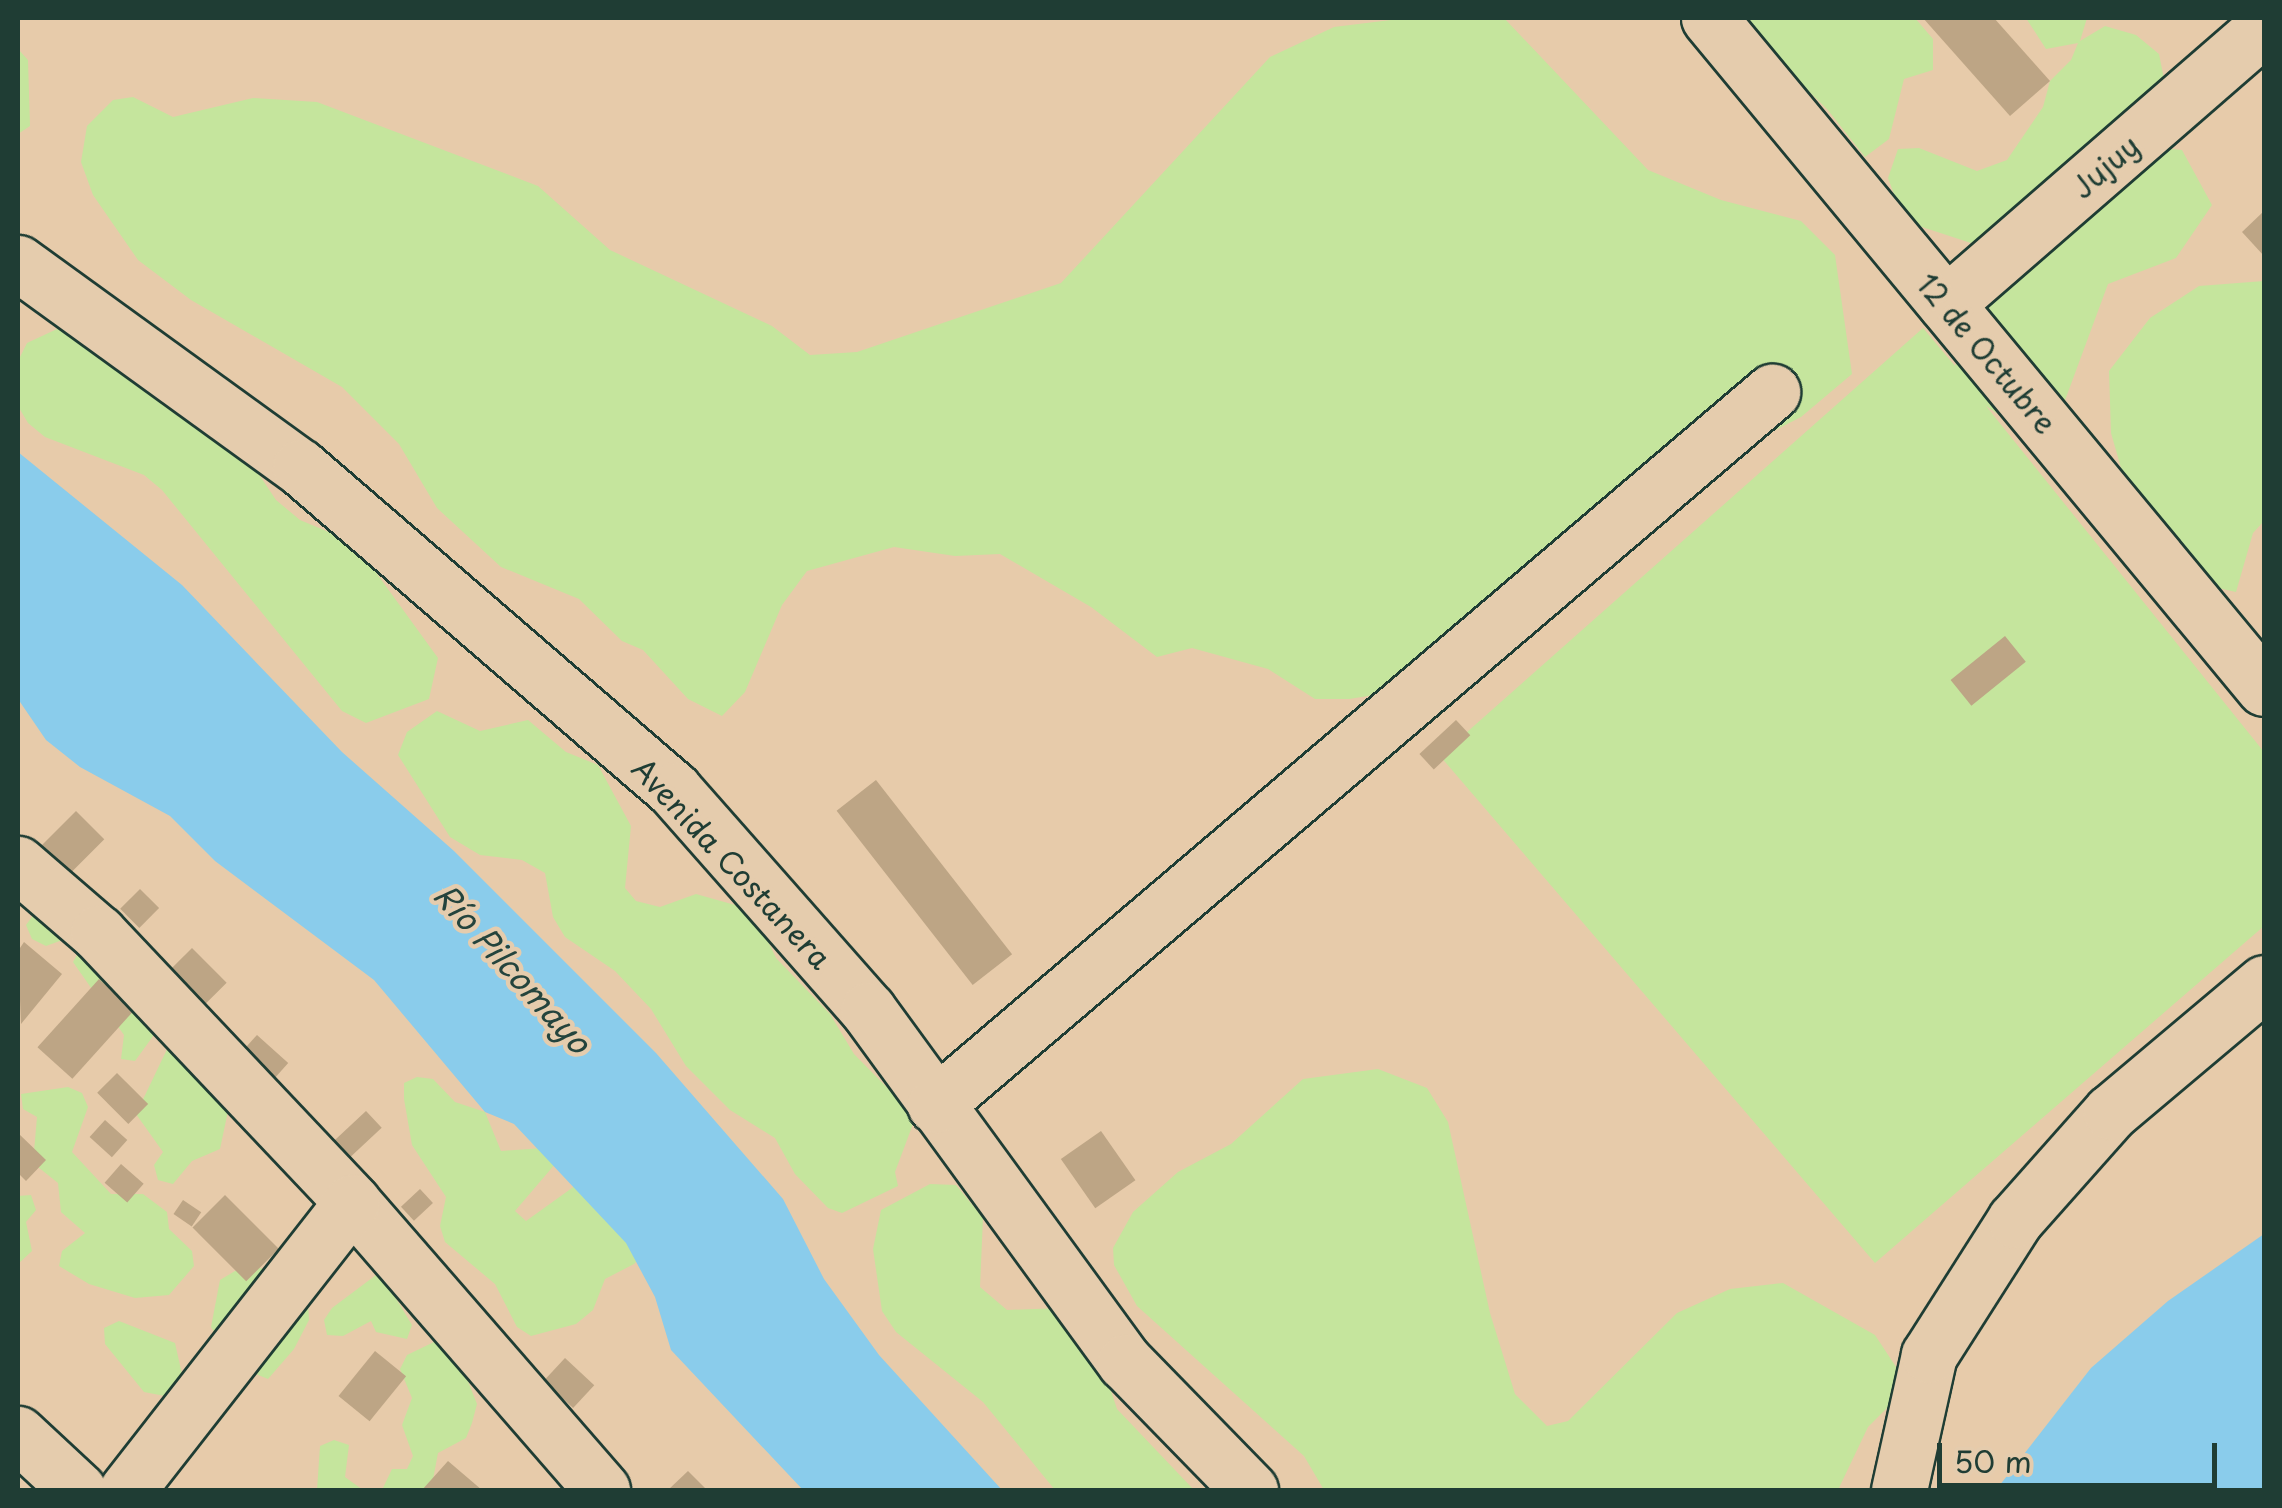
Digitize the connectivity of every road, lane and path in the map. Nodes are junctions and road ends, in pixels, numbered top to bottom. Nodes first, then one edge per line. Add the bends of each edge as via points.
1 (1709, 18) edge
2 (2264, 28) edge
3 (18, 262) edge
4 (1946, 304) junction
5 (1772, 392) dead end
6 (2264, 688) edge
7 (18, 864) edge
8 (2264, 982) edge
9 (936, 1105) junction
10 (352, 1202) junction
11 (18, 1434) edge
12 (78, 1490) edge
13 (126, 1490) edge
14 (602, 1490) edge
15 (1250, 1490) edge
16 (1899, 1490) edge

1 - 4 street, 12 de Octubre
2 - 4 street, Jujuy
3 - 9 street, Avenida Costanera via 300,468 674,790 868,1010
4 - 6 street, 12 de Octubre
5 - 9 street
7 - 10 street via 98,934
8 - 16 street via 2112,1112 2016,1220 1929,1355
9 - 15 street, Avenida Costanera via 1125,1362
10 - 13 street
10 - 14 street
11 - 12 street

